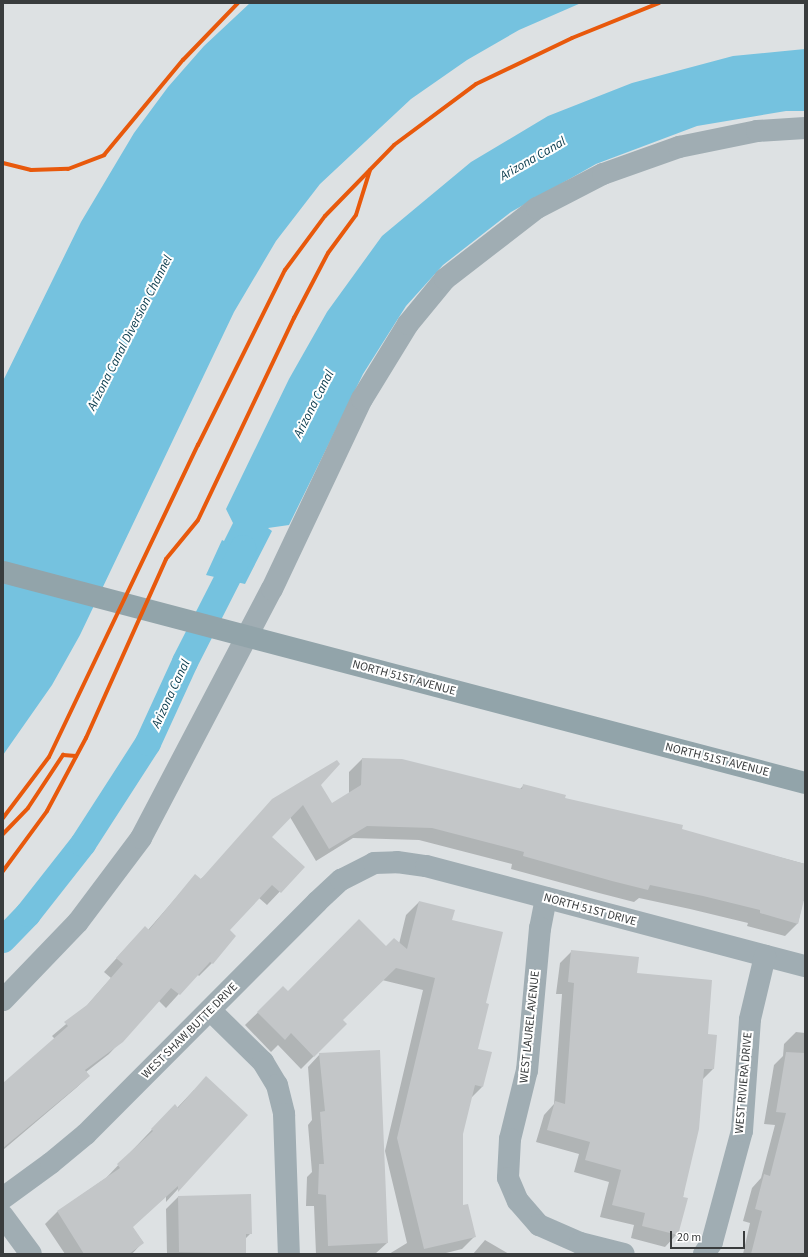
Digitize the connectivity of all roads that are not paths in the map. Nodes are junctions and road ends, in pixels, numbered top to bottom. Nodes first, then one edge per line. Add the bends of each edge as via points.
1 (805, 128) edge
2 (3, 572) edge
3 (247, 636) junction
4 (805, 782) edge
5 (374, 863) joint
6 (546, 898) junction
7 (765, 956) junction
8 (805, 966) edge
9 (3, 1000) edge
10 (211, 1011) junction
11 (3, 1198) edge
12 (3, 1216) edge
13 (31, 1254) edge
14 (289, 1254) edge
15 (624, 1254) edge
16 (704, 1254) edge

1 - 3 street via 757,131 679,147 603,174 537,208 445,279 408,324 362,399
2 - 3 main road, NORTH 51ST AVENUE
3 - 4 main road, NORTH 51ST AVENUE
3 - 9 street via 141,838 78,922
5 - 6 street, NORTH 51ST DRIVE via 397,862 426,866
5 - 10 street, WEST SHAW BUTTE DRIVE via 341,880
6 - 7 street, NORTH 51ST DRIVE
6 - 15 street, WEST LAUREL AVENUE via 540,928 527,1070 510,1139 508,1178 518,1200 539,1225 580,1243
7 - 8 street, NORTH 51ST DRIVE
7 - 16 street, WEST RIVIERA DRIVE via 750,1019 742,1131 712,1242
10 - 11 street, WEST SHAW BUTTE DRIVE via 86,1134
10 - 14 street via 263,1062 277,1085 284,1114
12 - 13 street

